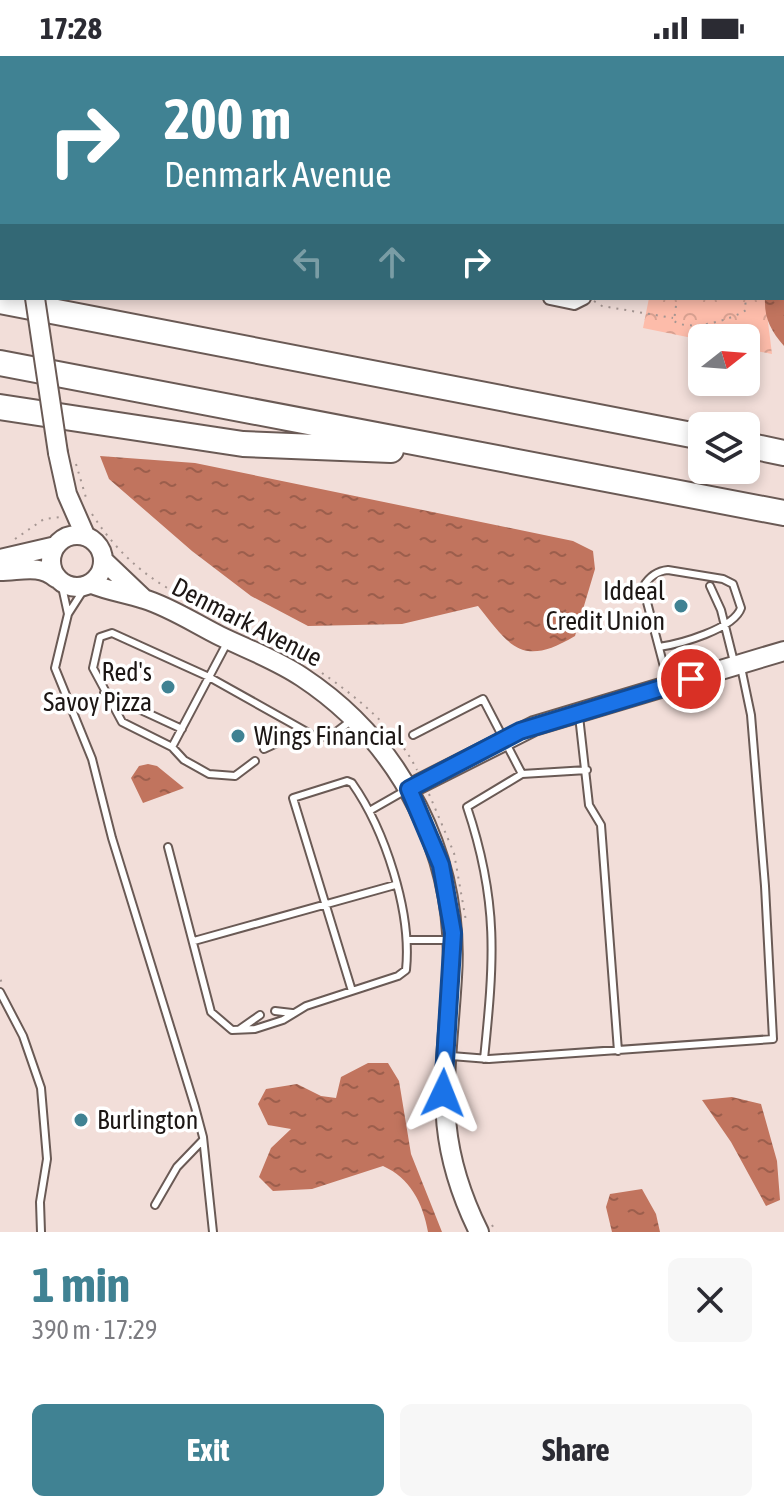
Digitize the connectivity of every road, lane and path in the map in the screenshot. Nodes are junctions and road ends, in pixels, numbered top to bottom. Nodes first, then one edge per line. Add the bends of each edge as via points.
1 (35, 300) edge
2 (560, 300) edge
3 (582, 300) edge
4 (591, 300) edge
5 (677, 300) edge
6 (745, 300) edge
7 (1, 302) edge
8 (673, 318) junction
9 (0, 363) edge
10 (0, 375) edge
11 (165, 395) junction
12 (0, 407) edge
13 (688, 434) edge
14 (760, 448) edge
15 (65, 452) junction
16 (784, 453) edge
17 (472, 454) junction
18 (67, 494) junction
19 (784, 513) edge
20 (66, 517) junction
21 (85, 535) junction
22 (60, 541) junction
23 (11, 543) dead end
24 (0, 559) edge
25 (103, 560) junction
26 (0, 571) edge
27 (59, 580) junction
28 (89, 585) junction
29 (710, 586) dead end
30 (144, 599) junction
31 (68, 614) junction
32 (724, 624) junction
33 (229, 640) junction
34 (659, 647) junction
35 (784, 651) edge
36 (296, 655) dead end
37 (737, 665) junction
38 (321, 672) dead end
39 (209, 677) junction
40 (669, 685) junction
41 (104, 693) junction
42 (578, 712) junction
43 (354, 718) junction
44 (182, 729) junction
45 (303, 731) junction
46 (413, 735) dead end
47 (504, 738) junction
48 (172, 747) junction
49 (264, 749) dead end
50 (255, 761) dead end
51 (587, 770) junction
52 (522, 774) junction
53 (416, 785) junction
54 (371, 810) junction
55 (168, 847) dead end
56 (395, 885) junction
57 (325, 905) junction
58 (460, 937) junction
59 (409, 940) junction
60 (194, 941) junction
61 (5, 979) dead end
62 (0, 981) edge
63 (352, 991) junction
64 (0, 992) edge
65 (275, 1011) dead end
66 (292, 1013) junction
67 (260, 1015) dead end
68 (240, 1029) junction
69 (618, 1051) junction
70 (444, 1055) junction
71 (484, 1059) junction
72 (203, 1140) junction
73 (155, 1205) dead end
74 (484, 1225) edge
75 (41, 1232) edge
76 (213, 1232) edge
77 (496, 1232) edge

1 - 15 street, bridge
2 - 3 street
4 - 8 path
5 - 8 path
6 - 8 path via 746,310 738,315 693,326 679,326
7 - 13 highway
9 - 11 highway
10 - 11 highway
11 - 17 highway
12 - 17 highway via 243,444
14 - 16 highway
15 - 18 street
15 - 36 path via 113,547 148,578
17 - 19 highway
18 - 20 street
18 - 21 street
20 - 22 street
20 - 23 path via 44,519
21 - 22 street
21 - 25 street via 100,546
22 - 24 street
22 - 27 street via 50,563
25 - 28 street
25 - 30 street, Denmark Avenue
26 - 27 street via 35,568
27 - 28 street via 70,587
27 - 31 lane
28 - 30 street, Denmark Avenue
28 - 31 lane
29 - 32 lane
30 - 33 street, Denmark Avenue
31 - 72 lane via 55,668 92,759
32 - 34 lane
32 - 34 lane via 741,608 733,584 659,571 643,587
32 - 37 lane
33 - 39 lane
33 - 43 street, Denmark Avenue via 298,674
34 - 40 lane
35 - 37 street
37 - 40 street
37 - 69 lane via 751,715 773,1039
38 - 53 path via 390,731
39 - 41 lane via 105,632 93,657
39 - 44 lane
39 - 45 lane
40 - 42 street
41 - 44 lane
41 - 48 lane via 122,722
42 - 47 street
42 - 51 lane
43 - 45 lane via 331,736
43 - 53 street, Denmark Avenue
44 - 48 lane
45 - 49 lane
46 - 47 lane via 483,699
47 - 52 lane
47 - 53 street
48 - 50 lane via 209,774 235,776
51 - 52 lane
51 - 69 lane via 589,805 601,825
52 - 71 lane via 467,807 489,890 494,941
53 - 54 lane
53 - 58 street, Denmark Avenue
53 - 58 path via 454,853 465,906
54 - 56 lane
54 - 57 lane via 347,781 293,798
55 - 60 lane
56 - 57 lane
56 - 59 lane
57 - 60 lane
57 - 63 lane
58 - 59 lane
58 - 70 street, Denmark Avenue
59 - 63 lane via 406,970
60 - 68 lane via 211,1012 232,1030
61 - 62 path
63 - 66 lane
64 - 75 lane via 41,1088 47,1151
65 - 66 lane
66 - 68 lane via 255,1029
67 - 68 lane
69 - 71 lane
70 - 71 lane
70 - 74 street, Denmark Avenue via 448,1144 462,1193
72 - 73 lane via 177,1167
72 - 76 lane
74 - 77 path

